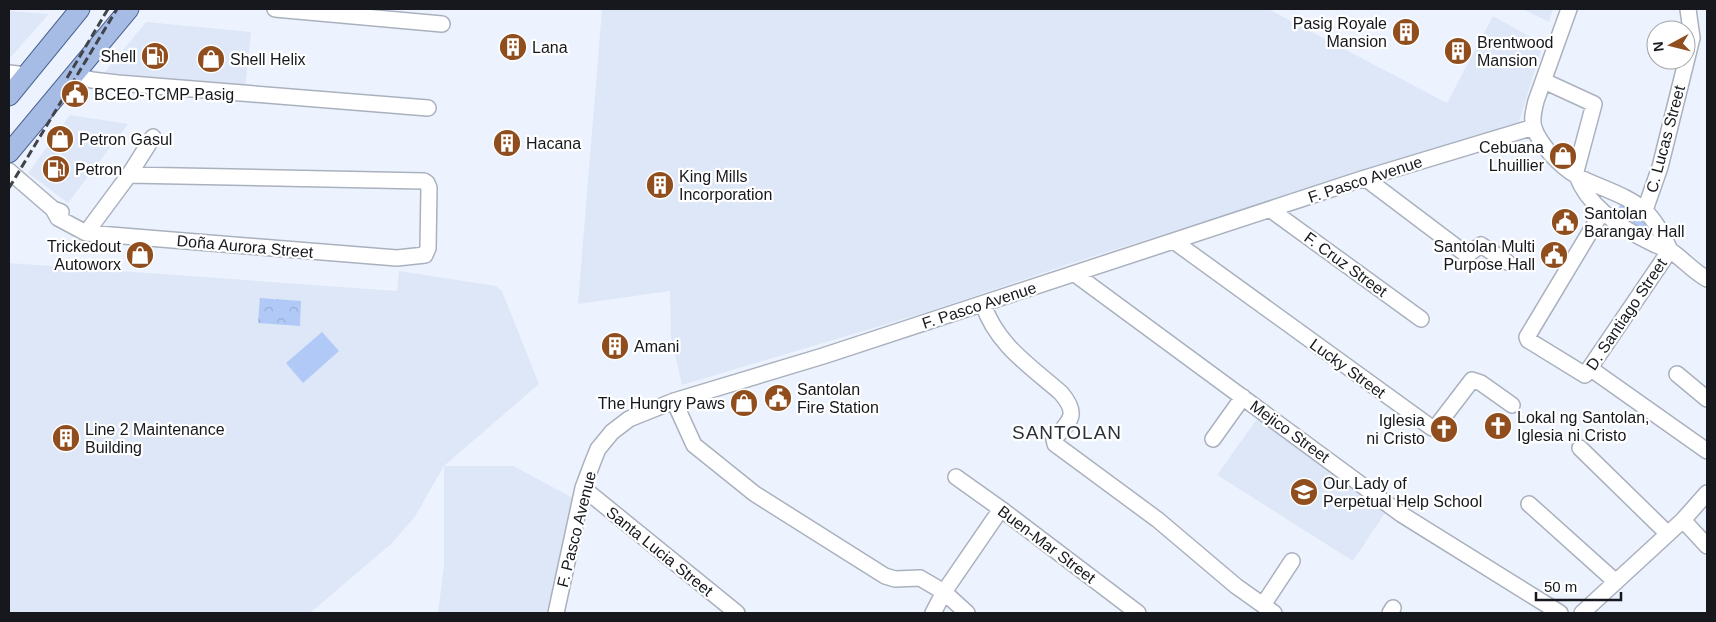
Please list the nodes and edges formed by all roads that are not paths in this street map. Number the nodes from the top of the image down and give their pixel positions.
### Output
1 (80, 9) edge
2 (129, 9) edge
3 (275, 9) edge
4 (1569, 9) edge
5 (1688, 9) edge
6 (442, 24) dead end
7 (17, 74) edge
8 (75, 75) junction
9 (1544, 81) junction
10 (9, 96) edge
11 (428, 108) dead end
12 (1534, 127) junction
13 (153, 136) dead end
14 (9, 151) edge
15 (9, 171) edge
16 (129, 175) junction
17 (1365, 178) junction
18 (1581, 181) junction
19 (1272, 210) junction
20 (1645, 210) junction
21 (1602, 212) junction
22 (86, 233) junction
23 (1175, 242) junction
24 (1670, 250) junction
25 (1507, 262) dead end
26 (1075, 274) junction
27 (1707, 279) edge
28 (983, 304) junction
29 (1421, 319) dead end
30 (1592, 369) junction
31 (1677, 374) dead end
32 (1243, 397) junction
33 (1707, 399) edge
34 (674, 401) junction
35 (1512, 405) dead end
36 (1213, 439) dead end
37 (1580, 448) dead end
38 (1707, 450) edge
39 (956, 477) dead end
40 (583, 488) junction
41 (1707, 493) edge
42 (1529, 504) dead end
43 (1001, 508) junction
44 (1683, 520) junction
45 (1668, 534) junction
46 (1707, 546) edge
47 (1292, 561) dead end
48 (1616, 582) junction
49 (944, 592) junction
50 (1268, 609) edge
51 (556, 613) edge
52 (737, 613) edge
53 (933, 613) edge
54 (967, 613) edge
55 (1138, 613) edge
56 (1560, 613) edge
57 (1582, 613) edge

1 - 7 main road
2 - 8 main road
3 - 6 street
4 - 9 street
5 - 20 street, C. Lucas Street
7 - 10 main road
8 - 11 street
8 - 14 main road
9 - 12 street
9 - 18 street
12 - 17 street, F. Pasco Avenue
12 - 18 street
13 - 16 street
15 - 22 street, Doña Aurora Street
16 - 22 street
16 - 22 street, Doña Aurora Street
17 - 19 street, F. Pasco Avenue
17 - 25 street
18 - 20 street
18 - 21 street
19 - 23 street, F. Pasco Avenue
19 - 29 street, F. Cruz Street
20 - 24 street
21 - 24 street
21 - 30 street, D. Santiago Street
23 - 26 street, F. Pasco Avenue
23 - 35 street, Lucky Street
24 - 27 street
24 - 30 street, D. Santiago Street
26 - 28 street, F. Pasco Avenue
26 - 32 street, Mejico Street
28 - 34 street, F. Pasco Avenue
28 - 50 street
30 - 38 street
31 - 33 street
32 - 36 street
32 - 56 street, Mejico Street
34 - 40 street, F. Pasco Avenue
34 - 49 street
37 - 45 street
39 - 43 street, Buen-Mar Street
40 - 51 street, F. Pasco Avenue
40 - 52 street, Santa Lucia Street
41 - 44 street
42 - 48 street
43 - 49 street
43 - 55 street, Buen-Mar Street
44 - 45 street
44 - 46 street
45 - 48 street
47 - 50 street
48 - 57 street
49 - 53 street
49 - 54 street

